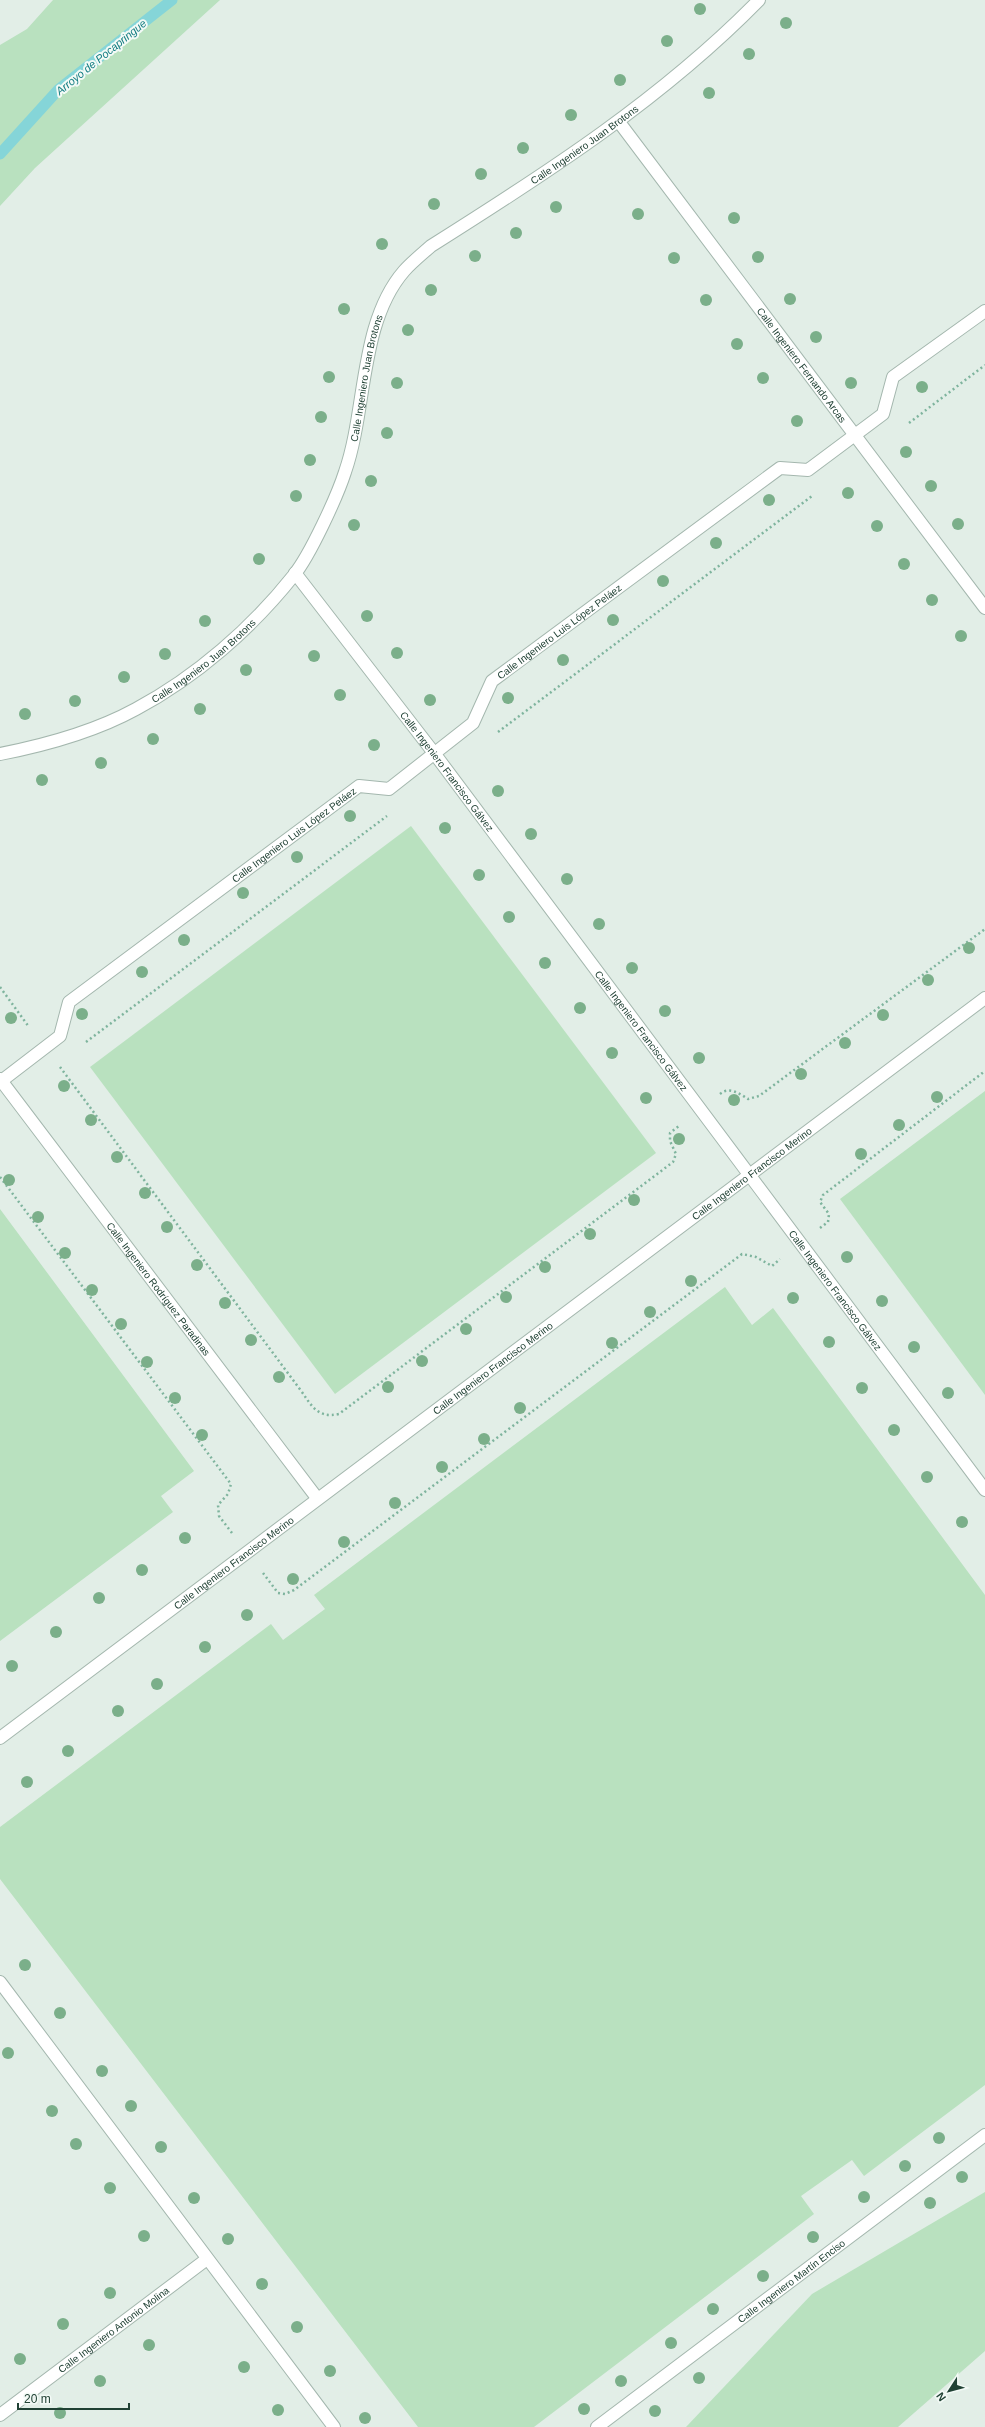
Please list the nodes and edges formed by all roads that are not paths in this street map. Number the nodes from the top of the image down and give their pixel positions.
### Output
1 (759, 0) edge
2 (619, 122) junction
3 (985, 311) edge
4 (855, 434) junction
5 (295, 573) junction
6 (985, 608) edge
7 (434, 753) junction
8 (0, 754) edge
9 (985, 998) edge
10 (0, 1081) edge
11 (748, 1175) junction
12 (985, 1490) edge
13 (317, 1498) junction
14 (0, 1738) edge
15 (0, 1982) edge
16 (985, 2135) edge
17 (207, 2259) junction
18 (0, 2415) edge
19 (334, 2427) edge
20 (597, 2427) edge

1 - 2 street, Calle Ingeniero Juan Brotons
2 - 4 street, Calle Ingeniero Fernando Arcas
2 - 5 street, Calle Ingeniero Juan Brotons
3 - 4 street, Calle Ingeniero Luis López Peláez
4 - 6 street, Calle Ingeniero Fernando Arcas
4 - 7 street, Calle Ingeniero Luis López Peláez
5 - 7 street, Calle Ingeniero Francisco Gálvez
5 - 8 street, Calle Ingeniero Juan Brotons
7 - 10 street, Calle Ingeniero Luis López Peláez
7 - 11 street, Calle Ingeniero Francisco Gálvez
9 - 11 street, Calle Ingeniero Francisco Merino
10 - 13 street, Calle Ingeniero Rodríguez Paradinas
11 - 12 street, Calle Ingeniero Francisco Gálvez
11 - 13 street, Calle Ingeniero Francisco Merino
13 - 14 street, Calle Ingeniero Francisco Merino
15 - 17 street
16 - 20 street, Calle Ingeniero Martín Enciso
17 - 18 street, Calle Ingeniero Antonio Molina
17 - 19 street

